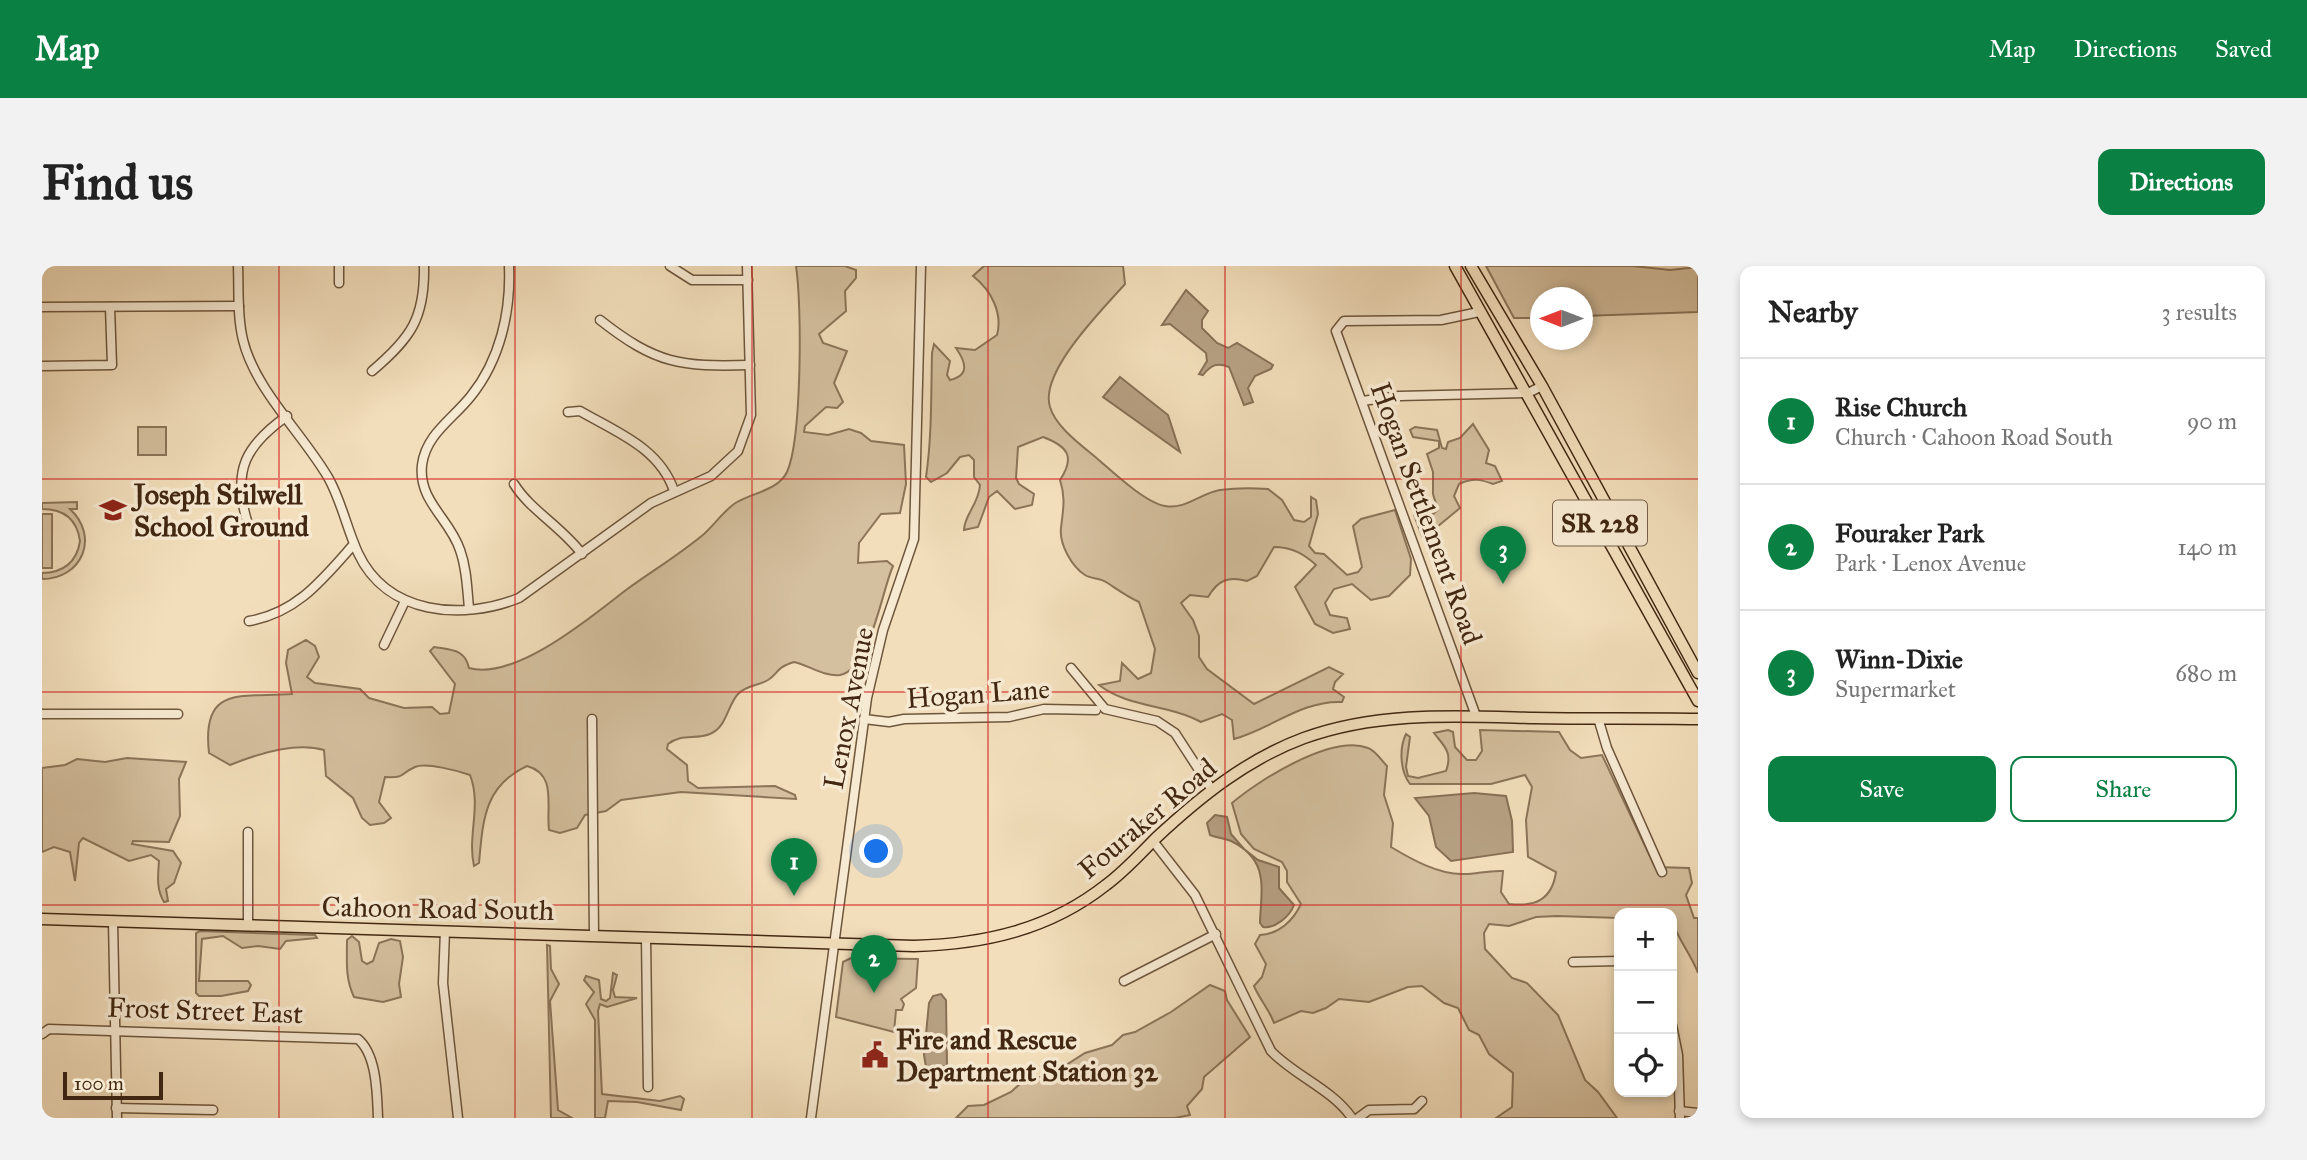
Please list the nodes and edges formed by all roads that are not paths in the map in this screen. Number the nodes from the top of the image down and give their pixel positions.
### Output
1 (238, 266) edge
2 (339, 266) edge
3 (424, 266) edge
4 (509, 266) edge
5 (670, 266) edge
6 (747, 266) edge
7 (921, 266) edge
8 (1455, 266) edge
9 (1471, 266) edge
10 (748, 280) junction
11 (339, 283) dead end
12 (239, 306) junction
13 (42, 307) edge
14 (110, 307) junction
15 (1479, 312) junction
16 (600, 320) dead end
17 (750, 365) junction
18 (42, 366) edge
19 (372, 370) dead end
20 (1542, 386) junction
21 (1528, 393) junction
22 (1362, 401) junction
23 (568, 412) dead end
24 (287, 416) junction
25 (514, 484) dead end
26 (674, 491) junction
27 (247, 521) dead end
28 (355, 544) junction
29 (582, 554) junction
30 (405, 601) junction
31 (469, 608) junction
32 (249, 621) dead end
33 (384, 645) dead end
34 (1071, 668) dead end
35 (1698, 673) edge
36 (1698, 701) edge
37 (1096, 710) dead end
38 (42, 714) edge
39 (178, 714) dead end
40 (1476, 716) junction
41 (1598, 718) junction
42 (592, 719) dead end
43 (864, 719) junction
44 (1698, 719) edge
45 (1212, 790) junction
46 (248, 832) dead end
47 (1153, 841) junction
48 (1662, 872) dead end
49 (42, 919) edge
50 (113, 921) junction
51 (248, 926) junction
52 (445, 931) junction
53 (1216, 933) junction
54 (594, 936) junction
55 (646, 937) junction
56 (834, 943) junction
57 (1614, 961) edge
58 (1573, 962) dead end
59 (1124, 981) dead end
60 (114, 1030) junction
61 (42, 1034) edge
62 (1677, 1085) edge
63 (648, 1087) dead end
64 (1422, 1101) dead end
65 (117, 1108) junction
66 (214, 1110) dead end
67 (1698, 1113) edge
68 (1679, 1115) edge
69 (117, 1118) edge
70 (378, 1118) edge
71 (457, 1118) edge
72 (811, 1118) edge
73 (1352, 1118) edge
74 (1358, 1118) edge

1 - 12 street
2 - 11 street
3 - 19 street
4 - 31 street
5 - 10 street
6 - 10 street
7 - 43 street, Lenox Avenue
8 - 15 main road, SR 228
9 - 20 main road, SR 228
10 - 17 street
12 - 14 street
12 - 24 street
13 - 14 street
14 - 18 street
15 - 21 main road, SR 228
15 - 22 street, Hogan Settlement Road
16 - 17 street
17 - 26 street
20 - 21 street
20 - 35 main road, SR 228
21 - 22 street
21 - 36 main road, SR 228
22 - 40 street, Hogan Settlement Road
23 - 26 street
24 - 27 street
24 - 28 street
25 - 29 street
26 - 29 street
28 - 30 street
28 - 32 street
29 - 31 street
30 - 31 street
30 - 33 street
34 - 45 street
37 - 43 street, Hogan Lane
38 - 39 street
40 - 41 main road, Fouraker Road
40 - 45 main road, Fouraker Road
41 - 44 main road, Fouraker Road
41 - 48 street
42 - 54 street
43 - 56 street, Lenox Avenue
45 - 47 main road, Fouraker Road
46 - 51 street
47 - 53 street
47 - 56 main road, Fouraker Road
49 - 50 main road, Cahoon Road South
50 - 51 main road, Cahoon Road South
50 - 60 street
51 - 52 main road, Cahoon Road South
52 - 54 main road, Cahoon Road South
52 - 71 street
53 - 59 street
53 - 73 street
54 - 55 main road, Cahoon Road South
55 - 56 main road, Cahoon Road South
55 - 63 street
56 - 72 street, Lenox Avenue
57 - 58 street
60 - 61 street, Frost Street East
60 - 65 street
60 - 70 street, Frost Street East
62 - 68 street
64 - 74 street
65 - 66 street
65 - 69 street
67 - 68 street

